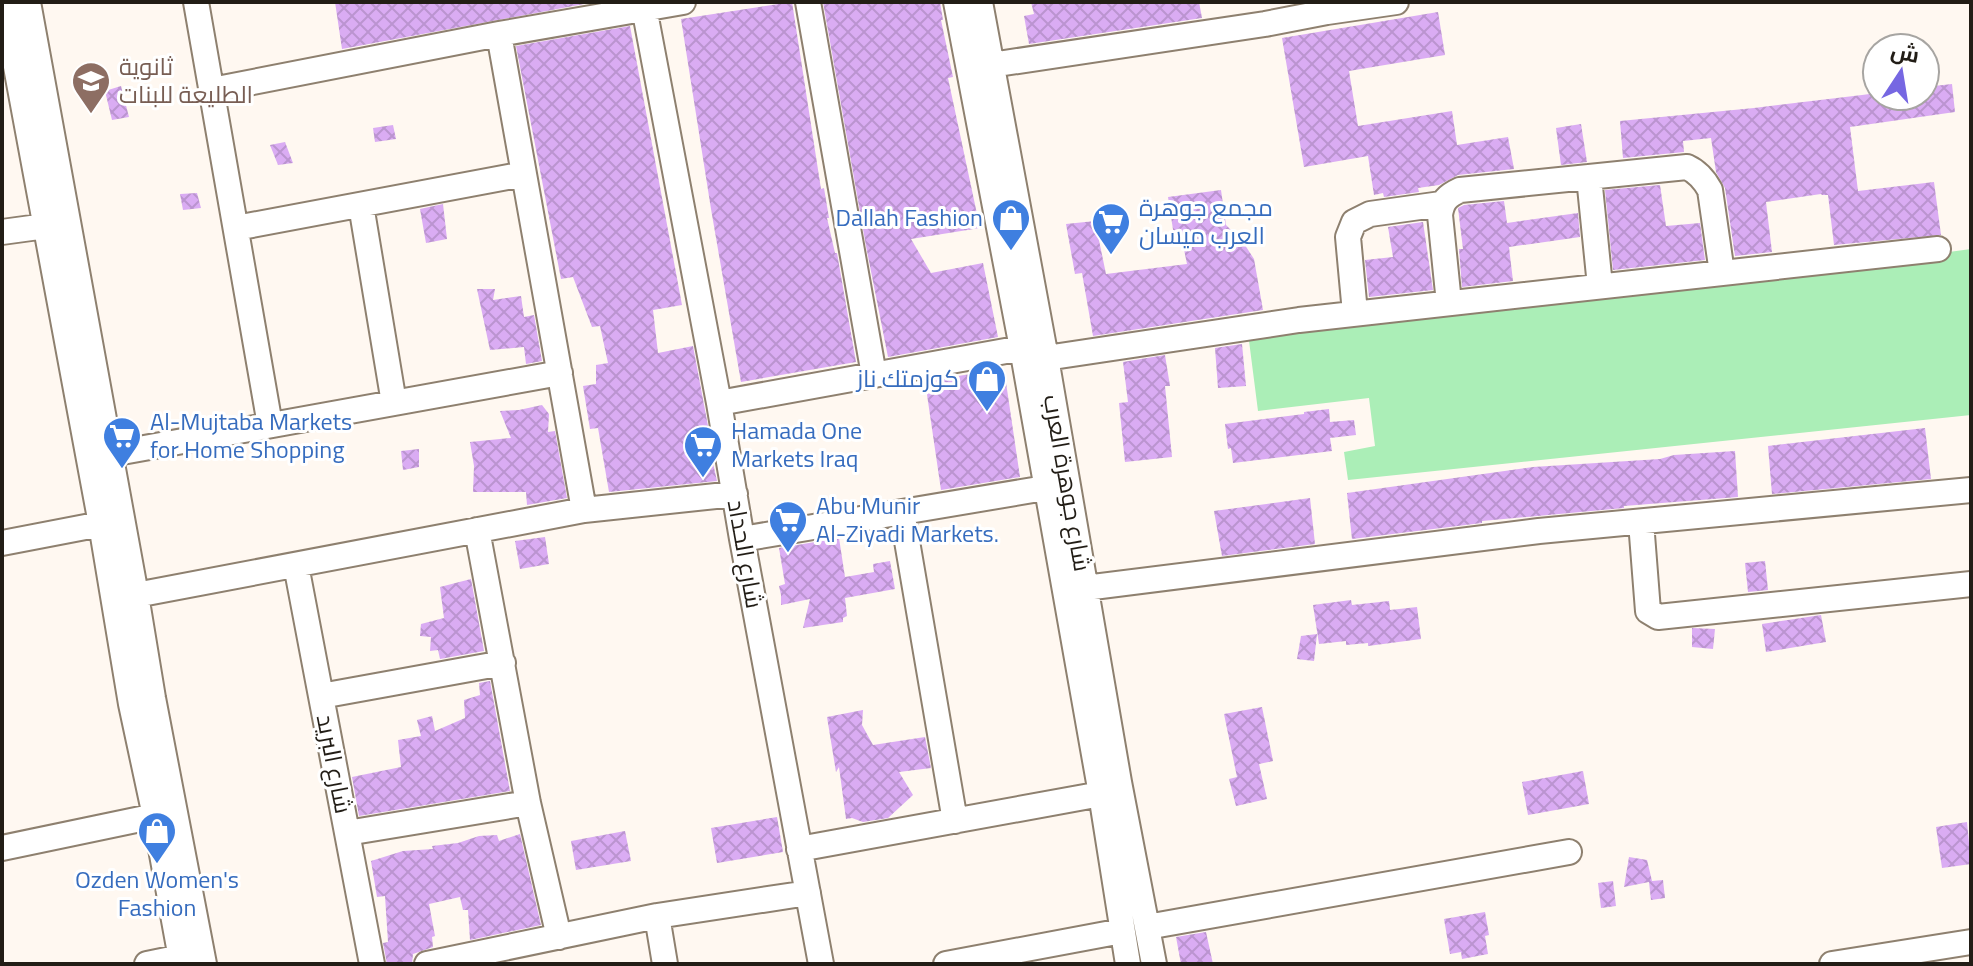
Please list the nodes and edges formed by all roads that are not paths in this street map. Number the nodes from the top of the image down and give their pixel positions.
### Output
1 (4, 2) edge
2 (28, 2) edge
3 (196, 2) edge
4 (683, 2) edge
5 (808, 2) edge
6 (956, 2) edge
7 (980, 2) edge
8 (1396, 2) edge
9 (643, 5) edge
10 (499, 34) junction
11 (991, 65) junction
12 (212, 90) junction
13 (524, 174) junction
14 (1589, 177) junction
15 (1441, 204) junction
16 (361, 205) junction
17 (46, 226) junction
18 (236, 228) junction
19 (2, 232) edge
20 (1938, 249) dead end
21 (1722, 273) junction
22 (1600, 286) junction
23 (1449, 303) junction
24 (1355, 313) junction
25 (1022, 348) junction
26 (1046, 358) junction
27 (560, 373) junction
28 (874, 375) junction
29 (394, 403) junction
30 (719, 403) junction
31 (270, 425) junction
32 (111, 454) junction
33 (1045, 488) junction
34 (1971, 490) edge
35 (735, 494) junction
36 (584, 510) junction
37 (902, 512) junction
38 (1641, 522) junction
39 (101, 524) junction
40 (477, 530) junction
41 (742, 539) junction
42 (2, 543) edge
43 (296, 565) junction
44 (1971, 584) edge
45 (1085, 588) junction
46 (136, 595) junction
47 (503, 663) junction
48 (321, 696) junction
49 (142, 701) junction
50 (153, 754) junction
51 (1101, 794) junction
52 (528, 803) junction
53 (155, 816) junction
54 (955, 821) junction
55 (347, 833) junction
56 (2, 848) edge
57 (799, 849) junction
58 (1569, 852) dead end
59 (808, 893) junction
60 (657, 916) junction
61 (1147, 927) junction
62 (1122, 931) junction
63 (559, 937) junction
64 (1971, 942) edge
65 (984, 961) edge
66 (189, 962) edge
67 (147, 964) edge
68 (372, 964) edge
69 (427, 964) edge
70 (665, 964) edge
71 (821, 964) edge
72 (946, 964) edge
73 (1128, 964) edge
74 (1154, 964) edge
75 (1832, 964) edge

1 - 17 street
2 - 32 street
3 - 12 street
4 - 9 street
5 - 28 street
6 - 25 street, شارع جوهرة العرب
7 - 11 street, شارع جوهرة العرب
8 - 11 street
9 - 10 street
9 - 30 street, شارع الحداد
10 - 12 street
10 - 13 street
11 - 26 street, شارع جوهرة العرب
12 - 18 street
13 - 16 street
13 - 27 street
14 - 15 street
14 - 21 street
14 - 22 street
15 - 23 street
15 - 24 street
16 - 18 street
16 - 29 street
17 - 19 street
17 - 39 street
18 - 31 street
20 - 21 street
21 - 22 street
22 - 23 street
23 - 24 street
24 - 26 street
25 - 28 street
25 - 33 street, شارع جوهرة العرب
26 - 45 street, شارع جوهرة العرب
27 - 29 street
27 - 36 street
28 - 30 street
29 - 31 street
30 - 35 street, شارع الحداد
31 - 32 street
32 - 46 street
33 - 37 street
33 - 51 street, شارع جوهرة العرب
34 - 38 street
35 - 36 street
35 - 41 street, شارع الحداد
36 - 40 street
37 - 41 street
37 - 54 street
38 - 44 street
38 - 45 street
39 - 42 street
39 - 49 street
40 - 43 street
40 - 47 street
41 - 57 street, شارع الحداد
43 - 46 street
43 - 48 street, شارع البريد
45 - 61 street, شارع جوهرة العرب
46 - 49 street
47 - 48 street
47 - 52 street
48 - 55 street, شارع البريد
49 - 50 street
50 - 53 street
50 - 66 street
51 - 54 street
51 - 62 street, شارع جوهرة العرب
52 - 55 street
52 - 63 street
53 - 56 street
53 - 66 street
54 - 57 street
55 - 68 street, شارع البريد
57 - 59 street, شارع الحداد
58 - 61 street
59 - 60 street
59 - 71 street, شارع الحداد
60 - 63 street
60 - 70 street
61 - 74 street, شارع جوهرة العرب
62 - 65 street
62 - 73 street, شارع جوهرة العرب
63 - 69 street
64 - 75 street
65 - 72 street
66 - 67 street

